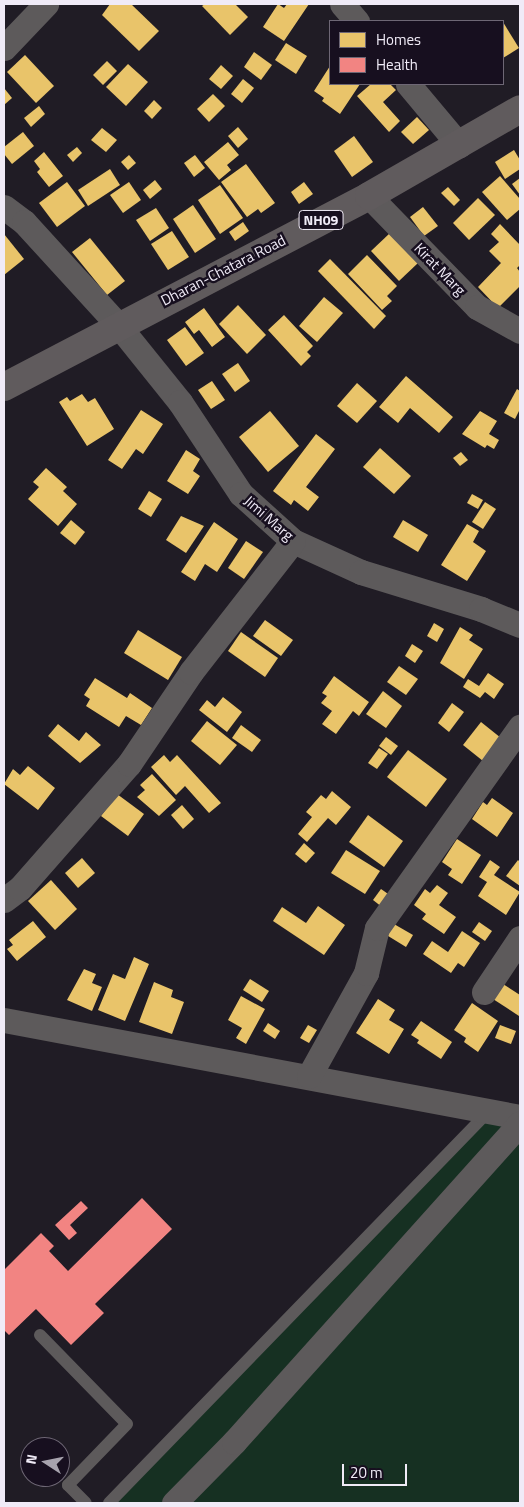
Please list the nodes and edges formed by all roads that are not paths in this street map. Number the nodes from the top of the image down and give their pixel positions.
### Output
1 (46, 4) edge
2 (342, 4) edge
3 (356, 20) edge
4 (4, 48) edge
5 (409, 85) edge
6 (520, 109) edge
7 (459, 145) junction
8 (369, 196) junction
9 (4, 207) edge
10 (118, 325) junction
11 (520, 331) edge
12 (4, 387) edge
13 (293, 541) junction
14 (520, 625) edge
15 (520, 726) edge
16 (4, 900) edge
17 (520, 938) edge
18 (484, 992) dead end
19 (4, 1020) edge
20 (308, 1076) junction
21 (488, 1112) junction
22 (520, 1117) edge
23 (520, 1123) edge
24 (40, 1335) dead end
25 (86, 1503) edge
26 (110, 1503) edge
27 (174, 1503) edge

1 - 4 street
2 - 3 street
5 - 7 street
6 - 7 main road, Dharan-Chatara Road / NH09
7 - 8 main road, Dharan-Chatara Road / NH09
8 - 10 main road, Dharan-Chatara Road / NH09
8 - 11 street, Kirat Marg
9 - 10 street, Jimi Marg
10 - 12 main road, Dharan-Chatara Road / NH09
10 - 13 street, Jimi Marg
13 - 14 street, Jimi Marg
13 - 16 street
15 - 20 street
17 - 18 street
19 - 20 street
20 - 21 street
21 - 22 street
21 - 26 lane
23 - 27 street
24 - 25 lane

